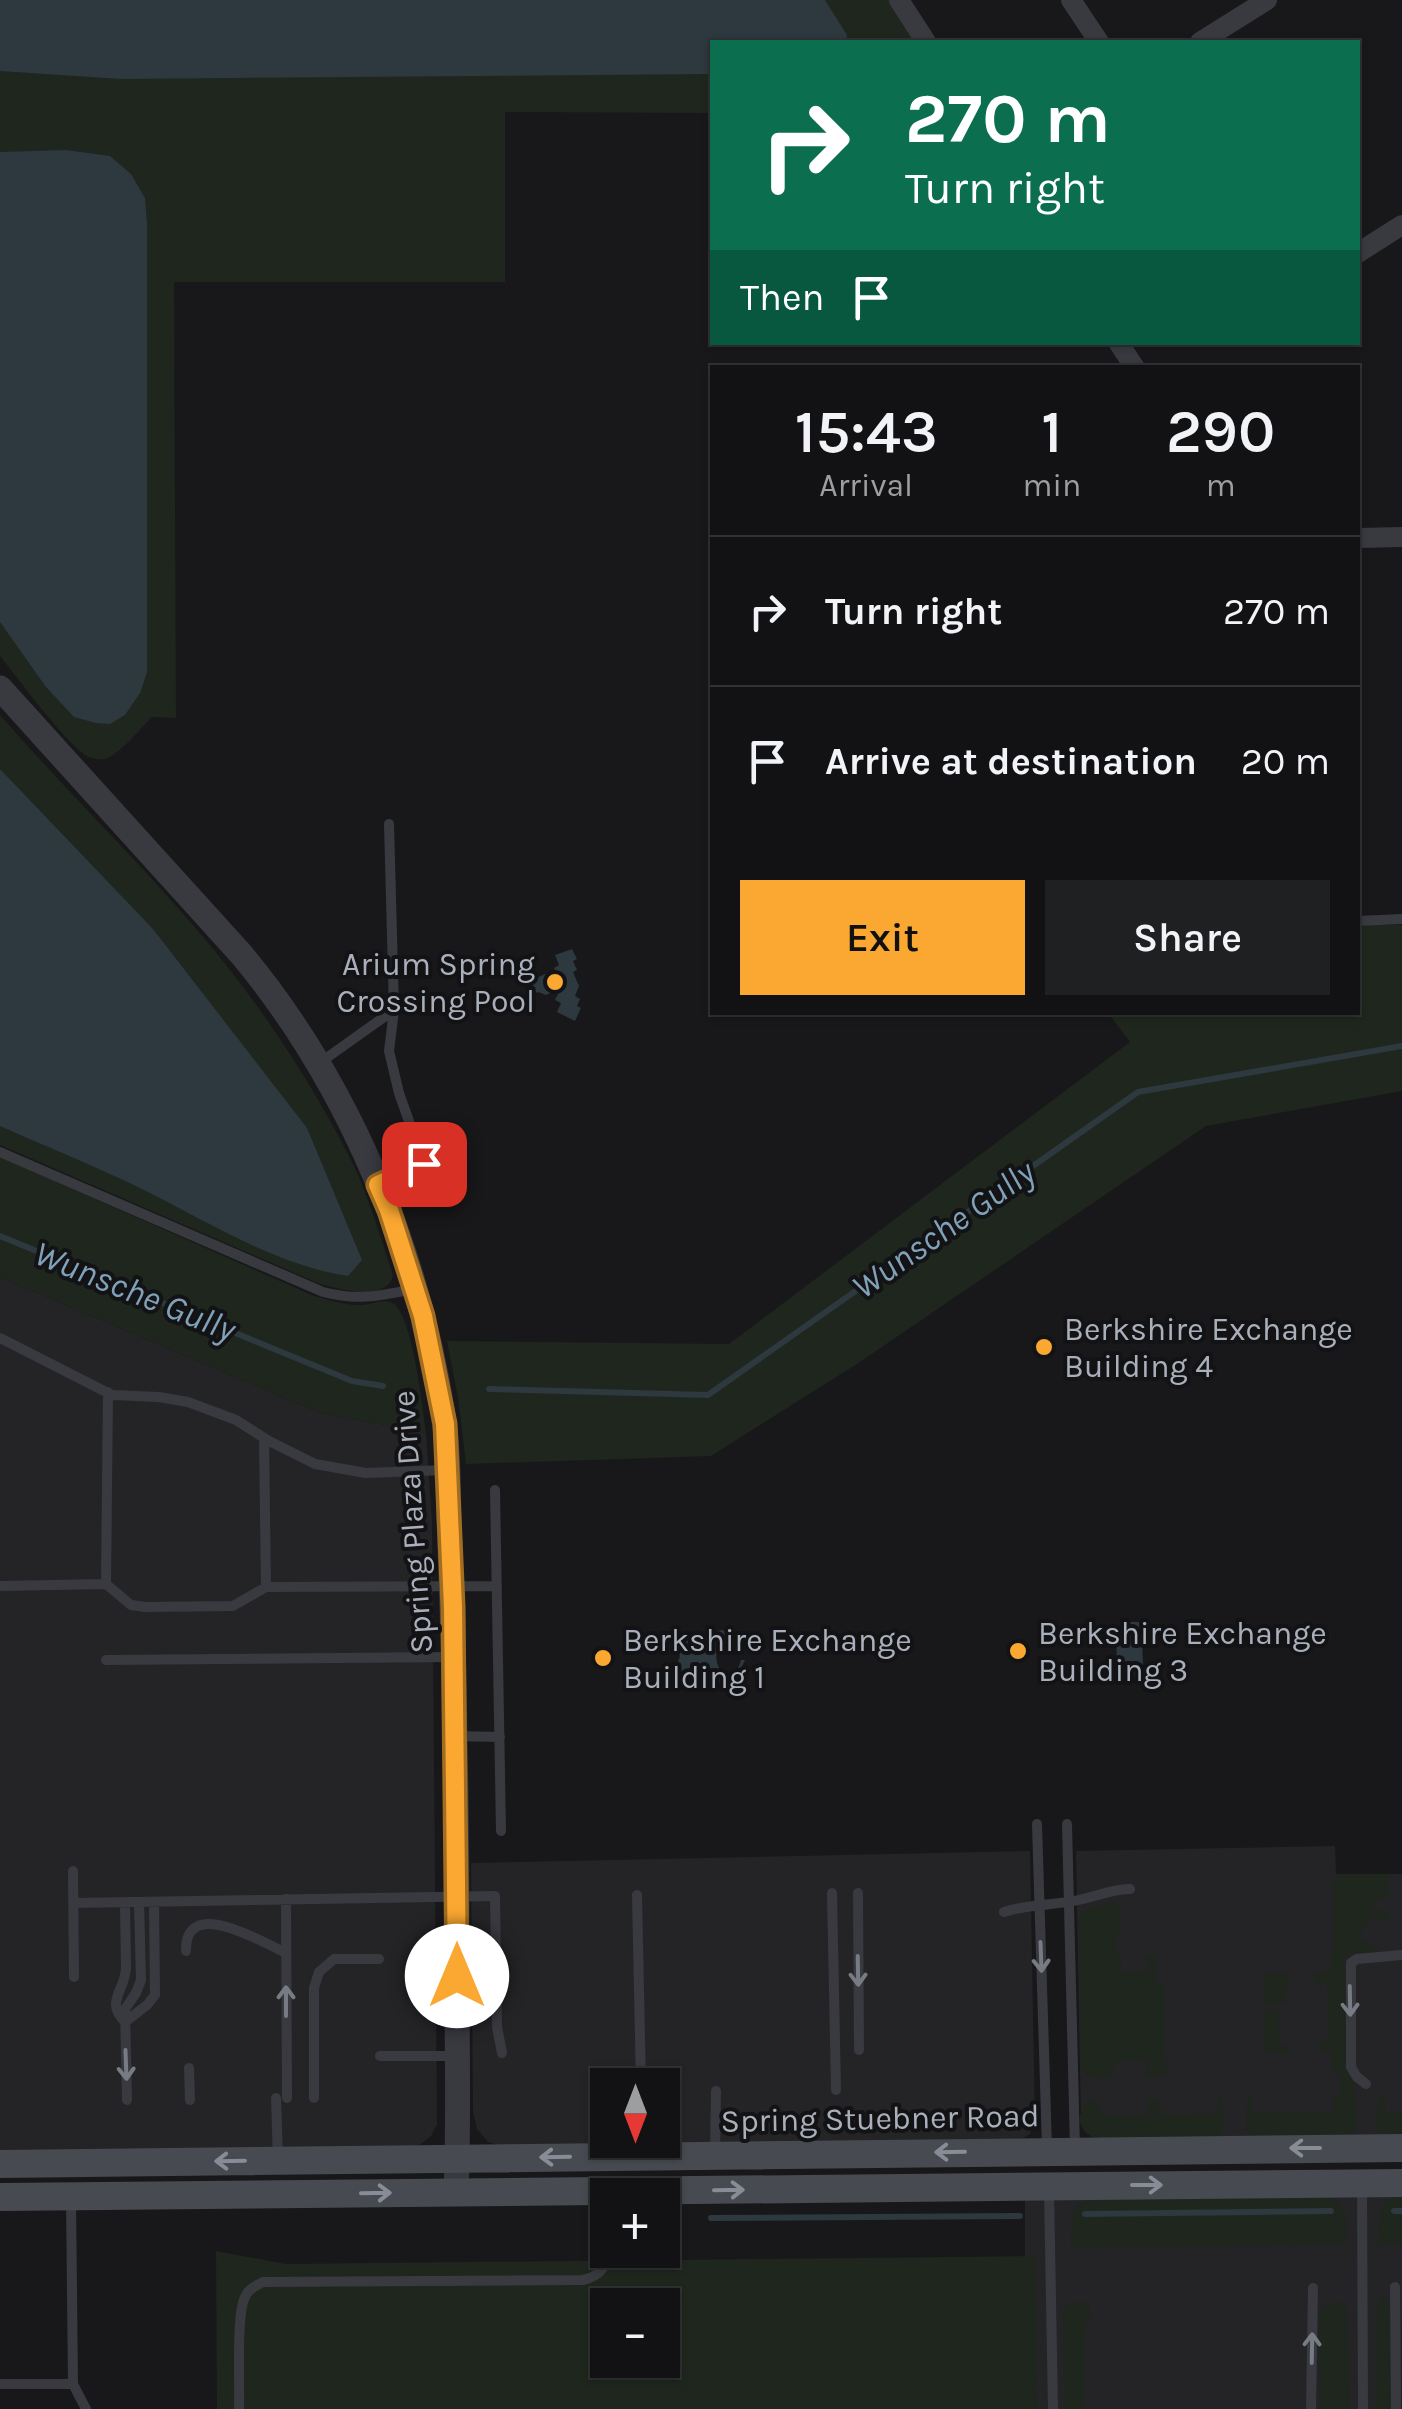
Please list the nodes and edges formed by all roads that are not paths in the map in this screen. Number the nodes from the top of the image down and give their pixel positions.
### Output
1 (899, 0) edge
2 (1072, 0) edge
3 (1267, 0) edge
4 (925, 40) edge
5 (1098, 40) edge
6 (1203, 40) edge
7 (1402, 225) edge
8 (1360, 252) edge
9 (1402, 537) edge
10 (1360, 538) edge
11 (0, 688) edge
12 (390, 824) dead end
13 (1402, 919) edge
14 (1360, 921) edge
15 (394, 1010) junction
16 (318, 1064) junction
17 (0, 1152) edge
18 (378, 1185) junction
19 (414, 1288) junction
20 (0, 1338) edge
21 (108, 1392) junction
22 (264, 1438) junction
23 (447, 1470) junction
24 (496, 1490) dead end
25 (106, 1584) junction
26 (0, 1586) edge
27 (452, 1586) junction
28 (497, 1586) junction
29 (266, 1587) junction
30 (454, 1657) junction
31 (106, 1660) dead end
32 (455, 1736) junction
33 (500, 1737) junction
34 (1037, 1824) dead end
35 (1068, 1824) dead end
36 (501, 1831) dead end
37 (73, 1871) dead end
38 (1130, 1889) dead end
39 (832, 1893) dead end
40 (858, 1893) dead end
41 (637, 1895) dead end
42 (457, 1896) junction
43 (286, 1899) junction
44 (1070, 1901) junction
45 (125, 1902) junction
46 (140, 1902) junction
47 (154, 1902) junction
48 (74, 1903) junction
49 (1040, 1904) junction
50 (1004, 1912) dead end
51 (186, 1951) dead end
52 (286, 1953) junction
53 (1400, 1955) edge
54 (379, 1958) dead end
55 (74, 1977) dead end
56 (125, 2022) junction
57 (859, 2050) dead end
58 (502, 2054) dead end
59 (380, 2056) dead end
60 (457, 2056) junction
61 (189, 2068) dead end
62 (641, 2068) edge
63 (1366, 2084) dead end
64 (836, 2090) dead end
65 (716, 2091) dead end
66 (314, 2098) dead end
67 (128, 2100) dead end
68 (190, 2100) dead end
69 (1402, 2148) edge
70 (1061, 2151) junction
71 (715, 2155) junction
72 (458, 2158) junction
73 (278, 2160) junction
74 (76, 2163) junction
75 (0, 2164) edge
76 (1402, 2183) edge
77 (1362, 2184) junction
78 (1049, 2186) junction
79 (456, 2192) junction
80 (680, 2192) edge
81 (590, 2193) edge
82 (70, 2196) junction
83 (0, 2197) edge
84 (603, 2268) edge
85 (1395, 2286) dead end
86 (1313, 2288) dead end
87 (0, 2384) edge
88 (74, 2384) junction
89 (86, 2409) edge
90 (239, 2409) edge
91 (1053, 2409) edge
92 (1311, 2409) edge
93 (1362, 2409) edge
94 (1396, 2409) edge

1 - 4 street
2 - 5 street
3 - 6 street
7 - 8 street
9 - 10 street
11 - 16 street, Spring Plaza Drive
12 - 15 lane
13 - 14 lane
15 - 16 lane
15 - 18 lane
16 - 18 street, Spring Plaza Drive
17 - 19 lane
18 - 19 street, Spring Plaza Drive
19 - 23 street, Spring Plaza Drive
20 - 21 lane
21 - 22 lane
21 - 25 lane
22 - 23 lane
22 - 29 lane
23 - 27 street, Spring Plaza Drive
24 - 28 lane
25 - 26 lane
25 - 29 lane
27 - 28 lane
27 - 29 lane
27 - 30 street, Spring Plaza Drive
28 - 33 lane
30 - 31 lane
30 - 32 street, Spring Plaza Drive
32 - 33 lane
32 - 42 street, Spring Plaza Drive
33 - 36 lane
34 - 49 lane
35 - 44 lane
37 - 48 lane
38 - 44 lane
39 - 64 lane
40 -> 57 lane
41 - 62 lane
42 - 43 lane
42 - 58 lane
42 - 60 street, Spring Plaza Drive
43 - 47 lane
43 - 52 lane
44 - 49 lane
44 - 70 lane
45 - 46 lane
45 - 48 lane
45 - 56 lane
46 - 47 lane
46 - 56 lane
47 - 56 lane
48 - 55 lane
49 - 50 lane
49 -> 70 lane
51 - 52 lane
73 -> 52 lane
53 -> 63 lane
54 - 66 lane
56 -> 67 lane
59 - 60 lane
60 - 72 street, Spring Plaza Drive
61 - 68 lane
65 - 71 lane
69 -> 70 main road, Spring Stuebner Road
70 -> 71 main road, Spring Stuebner Road
70 - 78 main road
71 -> 72 main road, Spring Stuebner Road
72 - 73 main road, Spring Stuebner Road
72 - 79 street, Spring Plaza Drive
73 -> 74 main road, Spring Stuebner Road
74 - 75 main road, Spring Stuebner Road
74 - 82 main road
76 - 77 main road
78 -> 77 main road
77 - 93 lane
80 -> 78 main road
78 - 91 lane
79 - 81 main road
82 -> 79 main road
82 - 83 main road
82 - 88 lane
84 - 90 lane
85 - 94 lane
92 -> 86 lane
87 - 88 lane
88 - 89 lane

